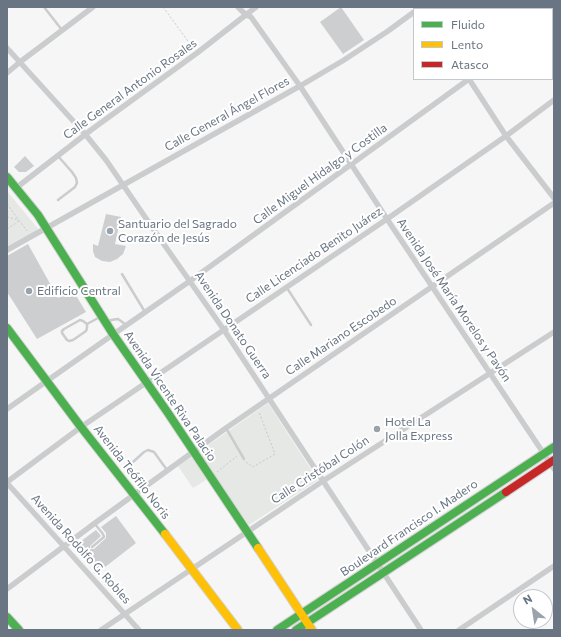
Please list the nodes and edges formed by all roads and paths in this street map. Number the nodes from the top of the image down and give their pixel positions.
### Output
1 (44, 7) edge
2 (93, 7) edge
3 (163, 7) edge
4 (238, 7) edge
5 (256, 7) edge
6 (413, 13) edge
7 (246, 15) junction
8 (62, 30) junction
9 (7, 48) edge
10 (197, 53) junction
11 (20, 62) junction
12 (7, 74) edge
13 (468, 80) edge
14 (470, 80) edge
15 (300, 86) junction
16 (554, 100) edge
17 (85, 134) junction
18 (506, 136) junction
19 (58, 155) junction
20 (352, 165) junction
21 (7, 176) edge
22 (123, 185) junction
23 (16, 188) junction
24 (554, 198) edge
25 (58, 200) dead end
26 (554, 203) edge
27 (7, 204) edge
28 (7, 217) edge
29 (387, 219) junction
30 (19, 220) junction
31 (47, 228) junction
32 (7, 229) edge
33 (31, 237) junction
34 (7, 250) edge
35 (122, 274) dead end
36 (190, 281) junction
37 (432, 286) junction
38 (287, 287) junction
39 (145, 312) junction
40 (104, 319) junction
41 (87, 324) junction
42 (126, 325) junction
43 (312, 325) dead end
44 (7, 328) edge
45 (224, 330) junction
46 (554, 332) edge
47 (114, 334) junction
48 (490, 374) junction
49 (47, 381) junction
50 (146, 382) junction
51 (269, 398) junction
52 (257, 406) junction
53 (7, 410) edge
54 (81, 427) junction
55 (226, 428) junction
56 (554, 447) edge
57 (197, 449) junction
58 (543, 454) junction
59 (237, 456) dead end
60 (243, 459) joint
61 (133, 462) dead end
62 (553, 464) edge
63 (212, 466) dead end
64 (167, 471) junction
65 (217, 472) dead end
66 (323, 481) junction
67 (7, 482) edge
68 (134, 494) junction
69 (95, 523) junction
70 (247, 532) junction
71 (64, 547) junction
72 (92, 547) dead end
73 (377, 564) junction
74 (554, 566) edge
75 (192, 569) junction
76 (383, 573) junction
77 (7, 589) edge
78 (125, 614) junction
79 (302, 614) junction
80 (7, 617) edge
81 (307, 623) junction
82 (19, 630) edge
83 (101, 630) edge
84 (139, 630) edge
85 (238, 630) edge
86 (277, 630) edge
87 (296, 630) edge
88 (312, 630) edge
89 (421, 630) edge
90 (459, 630) edge

1 - 8 lane
2 - 8 street
3 - 10 path
4 - 7 street, Avenida José María Morelos y Pavón
5 - 7 street, Calle General Antonio Rosales
6 - 15 street, Calle General Ángel Flores
7 - 10 street, Calle General Antonio Rosales
7 - 15 street, Avenida José María Morelos y Pavón
8 - 11 street
9 - 11 street, Avenida Donato Guerra
10 - 17 street, Calle General Antonio Rosales
11 - 12 street
11 - 17 street, Avenida Donato Guerra
13 - 20 street, Calle Miguel Hidalgo y Costilla
14 - 18 street
15 - 20 street, Avenida José María Morelos y Pavón
15 - 22 street, Calle General Ángel Flores
16 - 18 street, Calle Licenciado Benito Juárez
17 - 19 street, Calle General Antonio Rosales
17 - 22 street, Avenida Donato Guerra
18 - 24 street
18 - 29 street, Calle Licenciado Benito Juárez
19 - 23 street, Calle General Antonio Rosales
19 - 25 lane
20 - 29 street, Avenida José María Morelos y Pavón
20 - 36 street, Calle Miguel Hidalgo y Costilla
21 - 23 main road, Avenida Vicente Riva Palacio
22 - 31 street, Calle General Ángel Flores
22 - 36 street, Avenida Donato Guerra
23 - 31 main road, Avenida Vicente Riva Palacio
26 - 37 street, Calle Mariano Escobedo
27 - 30 path
28 - 30 path
29 - 37 street, Avenida José María Morelos y Pavón
29 - 38 street, Calle Licenciado Benito Juárez
30 - 32 path
30 - 33 path
31 - 33 street, Calle General Ángel Flores
31 - 40 main road, Avenida Vicente Riva Palacio
33 - 34 street, Calle General Ángel Flores
35 - 39 lane
36 - 39 street, Calle Miguel Hidalgo y Costilla
36 - 45 street, Avenida Donato Guerra
37 - 48 street, Avenida José María Morelos y Pavón
37 - 51 street, Calle Mariano Escobedo
38 - 43 lane
38 - 45 street, Calle Licenciado Benito Juárez
39 - 42 street, Calle Miguel Hidalgo y Costilla
40 - 41 lane
40 - 42 lane
40 - 47 main road, Avenida Vicente Riva Palacio
41 - 41 lane
42 - 47 street, Calle Miguel Hidalgo y Costilla
44 - 49 main road, Avenida Teófilo Noris
45 - 50 street, Calle Licenciado Benito Juárez
45 - 51 street, Avenida Donato Guerra
46 - 48 street, Calle Cristóbal Colón
47 - 49 street, Calle Miguel Hidalgo y Costilla
47 - 50 main road, Avenida Vicente Riva Palacio
48 - 58 street, Avenida José María Morelos y Pavón
48 - 66 street, Calle Cristóbal Colón
49 - 53 street, Calle Miguel Hidalgo y Costilla
49 - 54 main road, Avenida Teófilo Noris
50 - 54 street, Calle Licenciado Benito Juárez
50 - 57 main road, Avenida Vicente Riva Palacio
51 - 52 street, Calle Mariano Escobedo
51 - 66 street, Avenida Donato Guerra
52 - 55 street, Calle Mariano Escobedo
52 - 60 path
54 - 67 street, Calle Licenciado Benito Juárez
54 - 68 main road, Avenida Teófilo Noris
55 - 57 street, Calle Mariano Escobedo
55 - 60 lane
56 - 58 main road, Boulevard Francisco I. Madero
57 - 63 path
57 - 64 street, Calle Mariano Escobedo
57 - 70 main road, Avenida Vicente Riva Palacio
58 - 62 street, Avenida José María Morelos y Pavón
58 - 73 main road, Boulevard Francisco I. Madero
59 - 65 path
61 - 64 lane
62 - 76 main road, Boulevard Francisco I. Madero
64 - 68 street, Calle Mariano Escobedo
66 - 70 street, Calle Cristóbal Colón
66 - 73 street, Avenida Donato Guerra
67 - 71 street, Avenida Rodolfo G. Robles
68 - 69 street, Calle Mariano Escobedo
68 - 75 main road, Avenida Teófilo Noris
69 - 71 street, Calle Mariano Escobedo
69 - 72 lane
70 - 75 street, Calle Cristóbal Colón
70 - 79 main road, Avenida Vicente Riva Palacio
71 - 77 street, Calle Mariano Escobedo
71 - 78 street, Avenida Rodolfo G. Robles
73 - 76 street, Avenida Donato Guerra
73 - 79 main road, Boulevard Francisco I. Madero
74 - 90 street
75 - 78 street, Calle Cristóbal Colón
75 - 85 main road, Avenida Teófilo Noris
76 - 81 main road, Boulevard Francisco I. Madero
76 - 89 street, Avenida Donato Guerra
78 - 83 street, Calle Cristóbal Colón
78 - 84 street, Avenida Rodolfo G. Robles
79 - 81 main road, Avenida Vicente Riva Palacio
79 - 86 main road, Boulevard Francisco I. Madero
80 - 82 main road
81 - 87 main road, Boulevard Francisco I. Madero
81 - 88 main road, Avenida Vicente Riva Palacio

